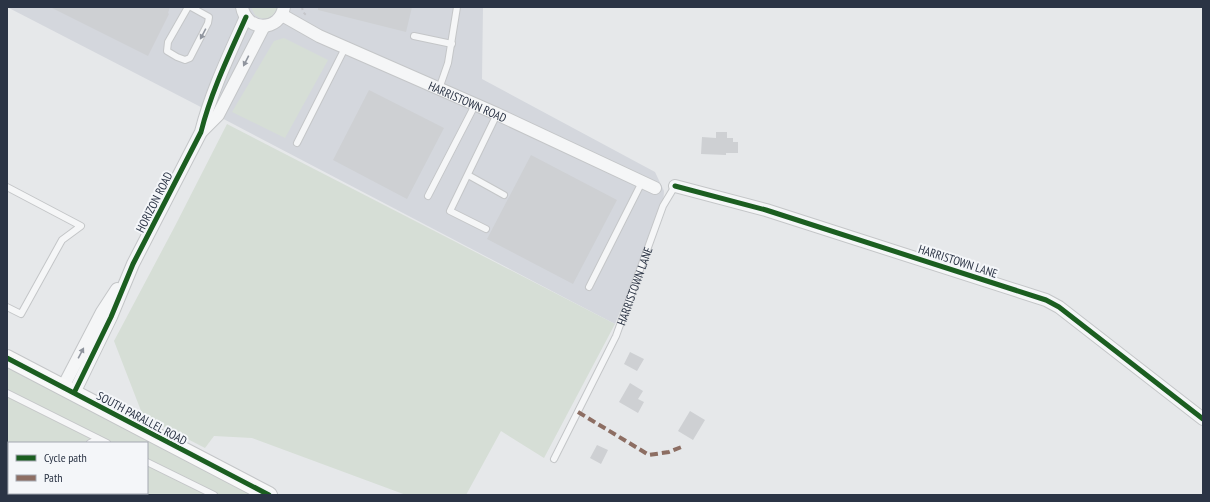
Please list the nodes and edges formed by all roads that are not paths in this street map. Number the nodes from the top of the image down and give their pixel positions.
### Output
1 (188, 7) edge
2 (191, 7) edge
3 (457, 7) edge
4 (283, 11) edge
5 (244, 12) edge
6 (264, 26) junction
7 (414, 36) dead end
8 (452, 44) junction
9 (345, 48) junction
10 (439, 89) junction
11 (475, 105) junction
12 (497, 114) junction
13 (201, 132) junction
14 (297, 144) dead end
15 (468, 175) junction
16 (642, 182) junction
17 (674, 186) joint
18 (7, 187) edge
19 (655, 188) dead end
20 (504, 195) dead end
21 (428, 196) dead end
22 (486, 229) dead end
23 (589, 287) dead end
24 (7, 307) edge
25 (7, 358) edge
26 (68, 390) junction
27 (7, 393) edge
28 (1203, 419) edge
29 (98, 439) junction
30 (92, 442) edge
31 (105, 442) edge
32 (554, 459) dead end
33 (148, 462) edge
34 (214, 495) edge
35 (268, 495) edge

2 -> 1 lane
3 - 8 lane
4 - 6 street, HARRISTOWN ROAD
4 - 9 street, HARRISTOWN ROAD
5 - 6 street
5 - 13 street, HORIZON ROAD
6 -> 13 street, HORIZON ROAD
7 - 8 lane
8 - 10 lane
9 - 10 street, HARRISTOWN ROAD
9 - 14 lane
10 - 11 street, HARRISTOWN ROAD
11 - 12 street, HARRISTOWN ROAD
11 - 21 lane
12 - 15 lane
12 - 16 street, HARRISTOWN ROAD
13 - 26 street, HORIZON ROAD
15 - 20 lane
15 - 22 lane
16 - 19 street, HARRISTOWN ROAD
16 - 23 lane
17 - 28 street, HARRISTOWN LANE
17 - 32 lane, HARRISTOWN LANE
18 - 24 lane
25 - 26 main road, SOUTH PARALLEL ROAD
26 - 35 main road, SOUTH PARALLEL ROAD
27 - 29 lane
29 - 30 lane
29 - 31 lane
33 - 34 lane

